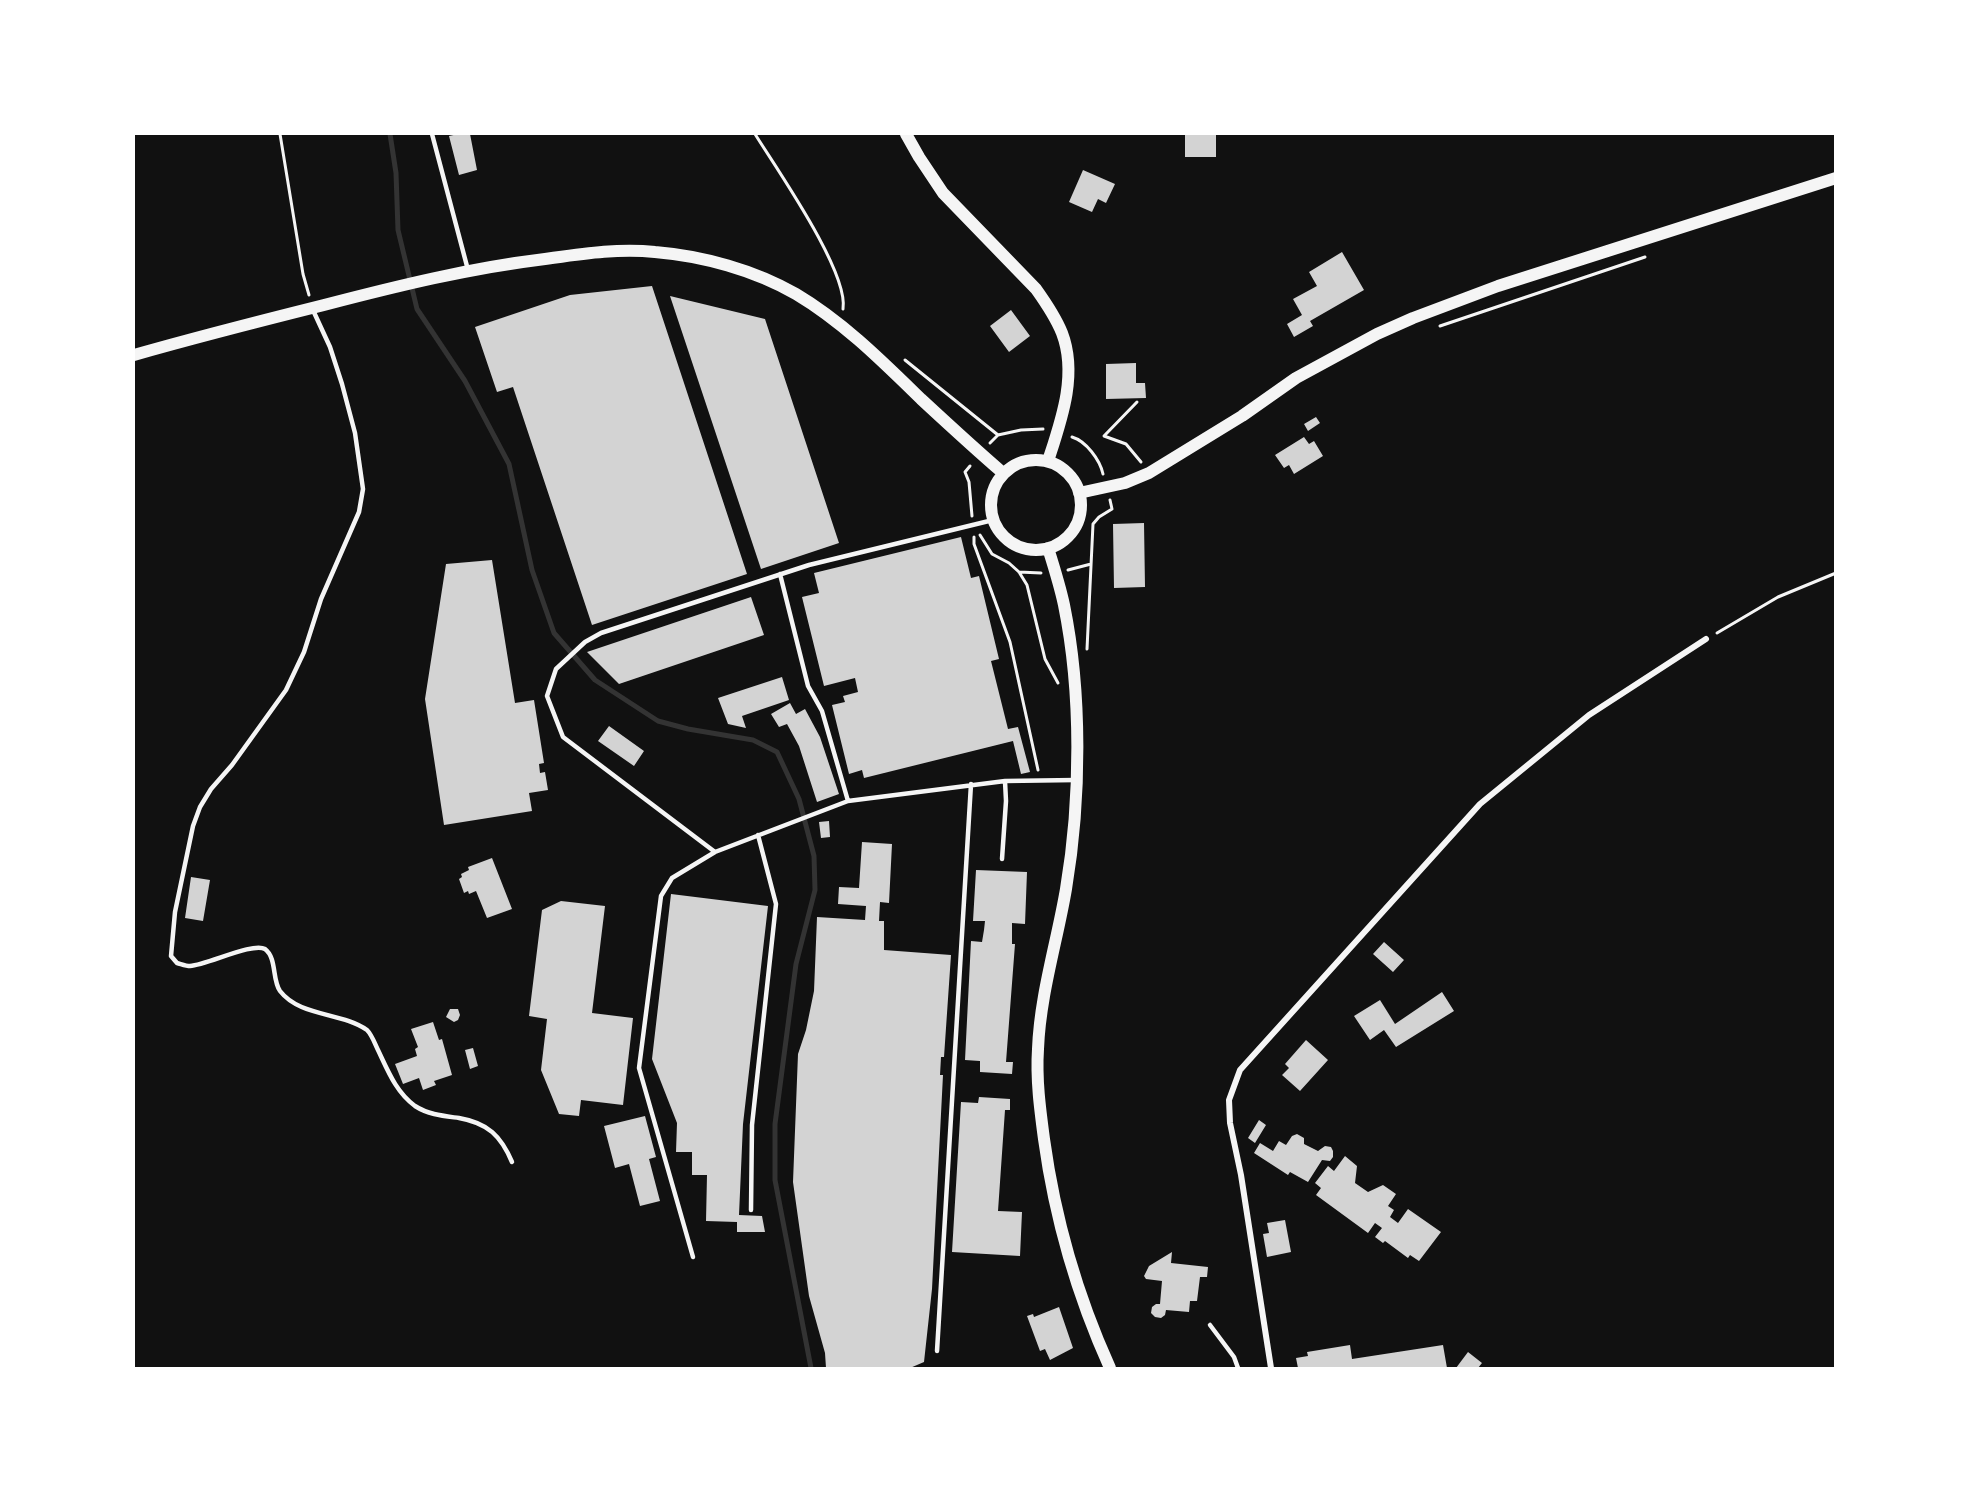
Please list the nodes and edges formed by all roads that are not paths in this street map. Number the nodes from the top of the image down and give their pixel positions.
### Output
1 (432, 134) edge
2 (906, 134) edge
3 (1836, 178) edge
4 (468, 270) junction
5 (312, 308) junction
6 (134, 355) edge
7 (1048, 461) junction
8 (1003, 473) junction
9 (1079, 493) junction
10 (993, 519) junction
11 (1048, 548) junction
12 (780, 574) junction
13 (1706, 639) road end
14 (1076, 780) junction
15 (1005, 781) junction
16 (971, 784) junction
17 (848, 801) junction
18 (758, 835) junction
19 (715, 852) junction
20 (1002, 859) dead end
21 (512, 1162) dead end
22 (751, 1209) dead end
23 (693, 1257) dead end
24 (1210, 1325) dead end
25 (937, 1351) dead end
26 (1110, 1368) edge
27 (1238, 1368) edge
28 (1271, 1368) edge

1 - 4 lane
2 - 7 main road
3 - 9 main road
4 - 5 main road
4 - 8 main road
5 - 6 main road
5 - 21 lane
7 - 8 main road
7 - 9 main road
8 - 10 main road
9 - 11 main road
10 - 11 main road
10 - 12 lane
11 - 14 main road
12 - 17 lane
12 - 19 lane
13 - 28 street
14 - 15 lane
14 - 26 main road
15 - 16 lane
15 - 20 lane
16 - 17 lane
16 - 25 lane
17 - 18 lane
18 - 19 lane
18 - 22 lane
19 - 23 lane
24 - 27 lane

